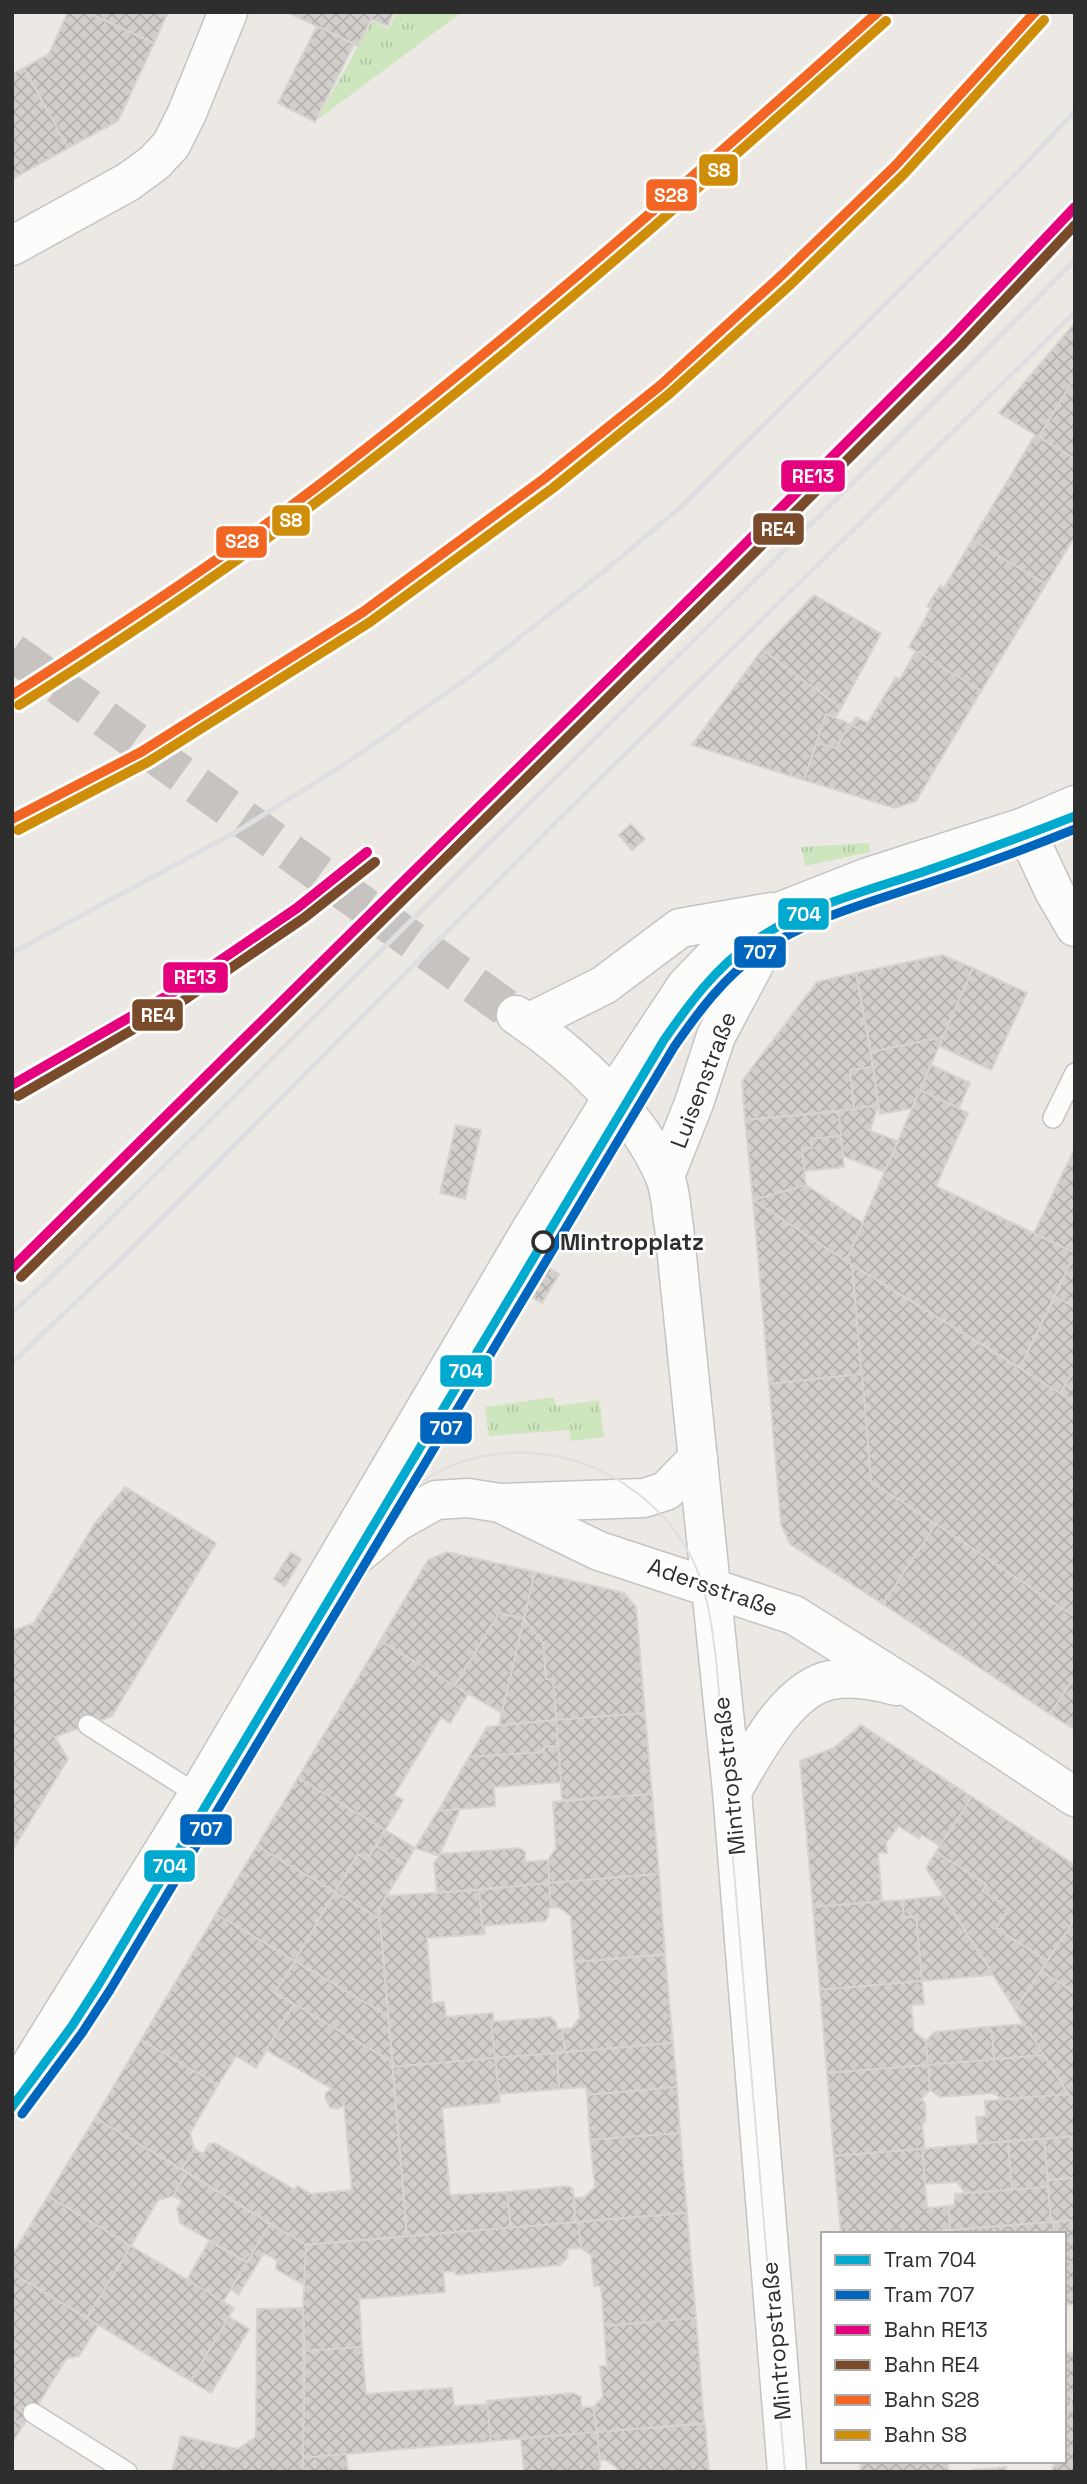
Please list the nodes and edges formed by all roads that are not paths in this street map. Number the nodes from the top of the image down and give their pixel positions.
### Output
1 (228, 12) edge
2 (12, 246) edge
3 (1075, 805) edge
4 (1024, 827) junction
5 (784, 910) junction
6 (1075, 927) edge
7 (1075, 1073) edge
8 (612, 1098) junction
9 (1053, 1118) dead end
10 (665, 1176) junction
11 (698, 1458) junction
12 (500, 1503) junction
13 (324, 1583) junction
14 (711, 1587) junction
15 (915, 1691) junction
16 (88, 1725) dead end
17 (732, 1791) junction
18 (198, 1795) junction
19 (1075, 1797) edge
20 (12, 2095) edge
21 (33, 2413) dead end
22 (127, 2472) edge
23 (786, 2472) edge

1 - 2 street
3 - 4 street
4 - 5 street
4 - 6 street
5 - 8 street
5 - 8 street, Mintropstraße
5 - 10 street, Luisenstraße
7 - 9 lane
8 - 10 street, Mintropstraße
8 - 13 street
10 - 11 street, Mintropstraße
11 - 12 street, Adersstraße
11 - 14 street, Mintropstraße
12 - 13 street, Adersstraße
12 - 14 street, Adersstraße
13 - 18 street
14 - 15 street, Adersstraße
14 - 17 street, Mintropstraße
15 - 17 street, Adersstraße
15 - 19 street, Adersstraße
16 - 18 lane
17 - 23 street, Mintropstraße
18 - 20 street
21 - 22 lane

